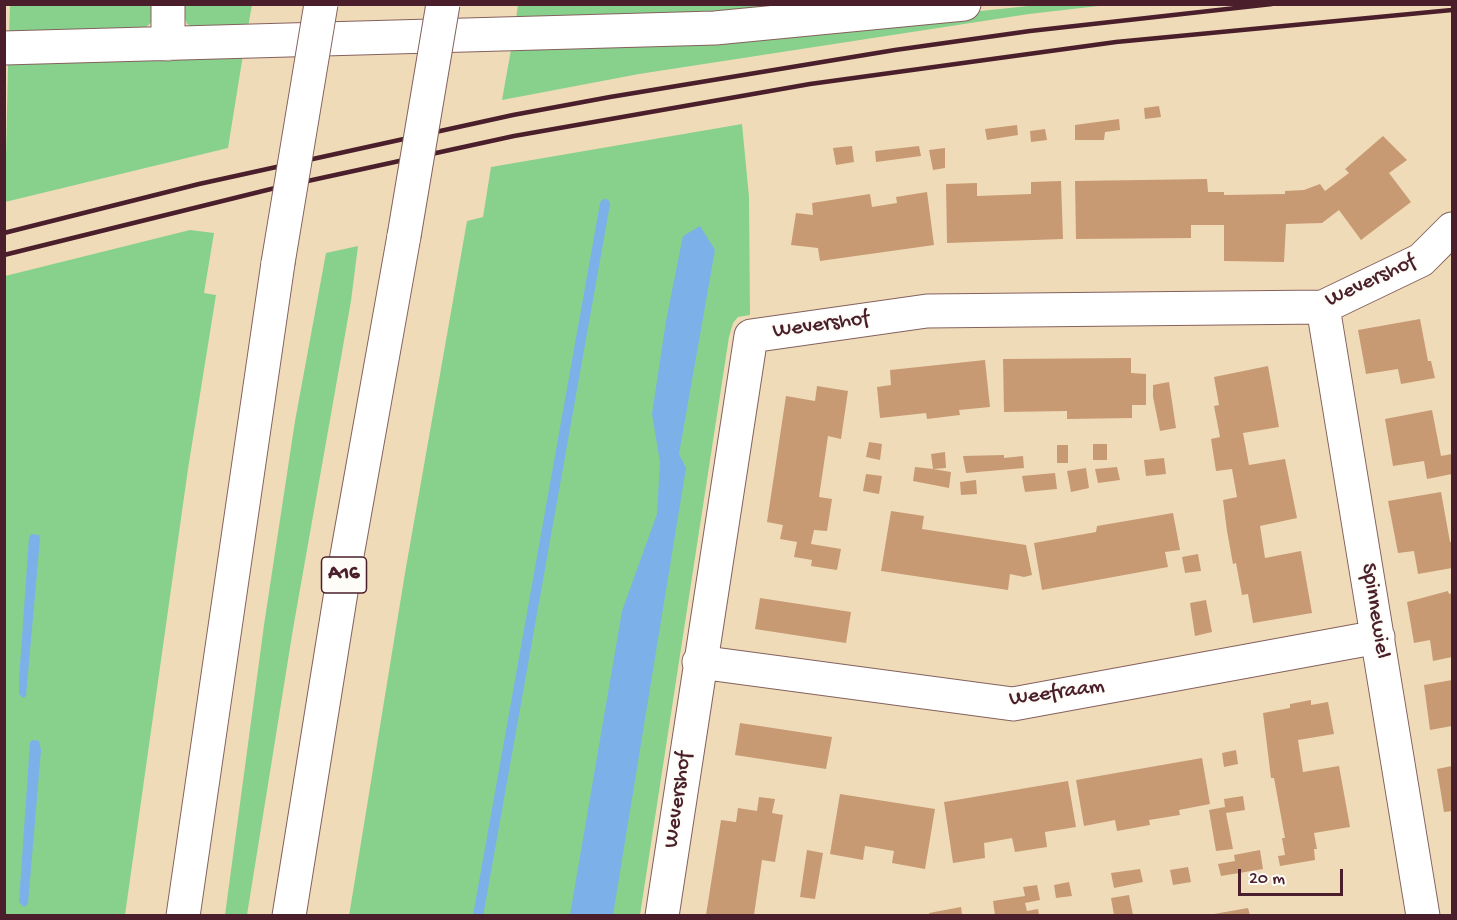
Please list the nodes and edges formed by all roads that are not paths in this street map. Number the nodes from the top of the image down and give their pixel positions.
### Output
1 (168, 4) edge
2 (321, 4) edge
3 (443, 4) edge
4 (964, 4) edge
5 (168, 44) junction
6 (4, 48) edge
7 (1452, 229) edge
8 (1323, 307) junction
9 (1378, 637) junction
10 (699, 662) junction
11 (183, 915) edge
12 (289, 915) edge
13 (662, 915) edge
14 (1424, 915) edge

1 - 5 main road
2 - 11 main road, bridge
3 - 12 main road, A16, bridge
4 - 5 main road
5 - 6 main road
7 - 8 main road, Wevershof
8 - 9 main road, Spinnewiel
8 - 10 main road, Wevershof
9 - 10 main road, Weefraam
9 - 14 main road, Spinnewiel
10 - 13 main road, Wevershof

